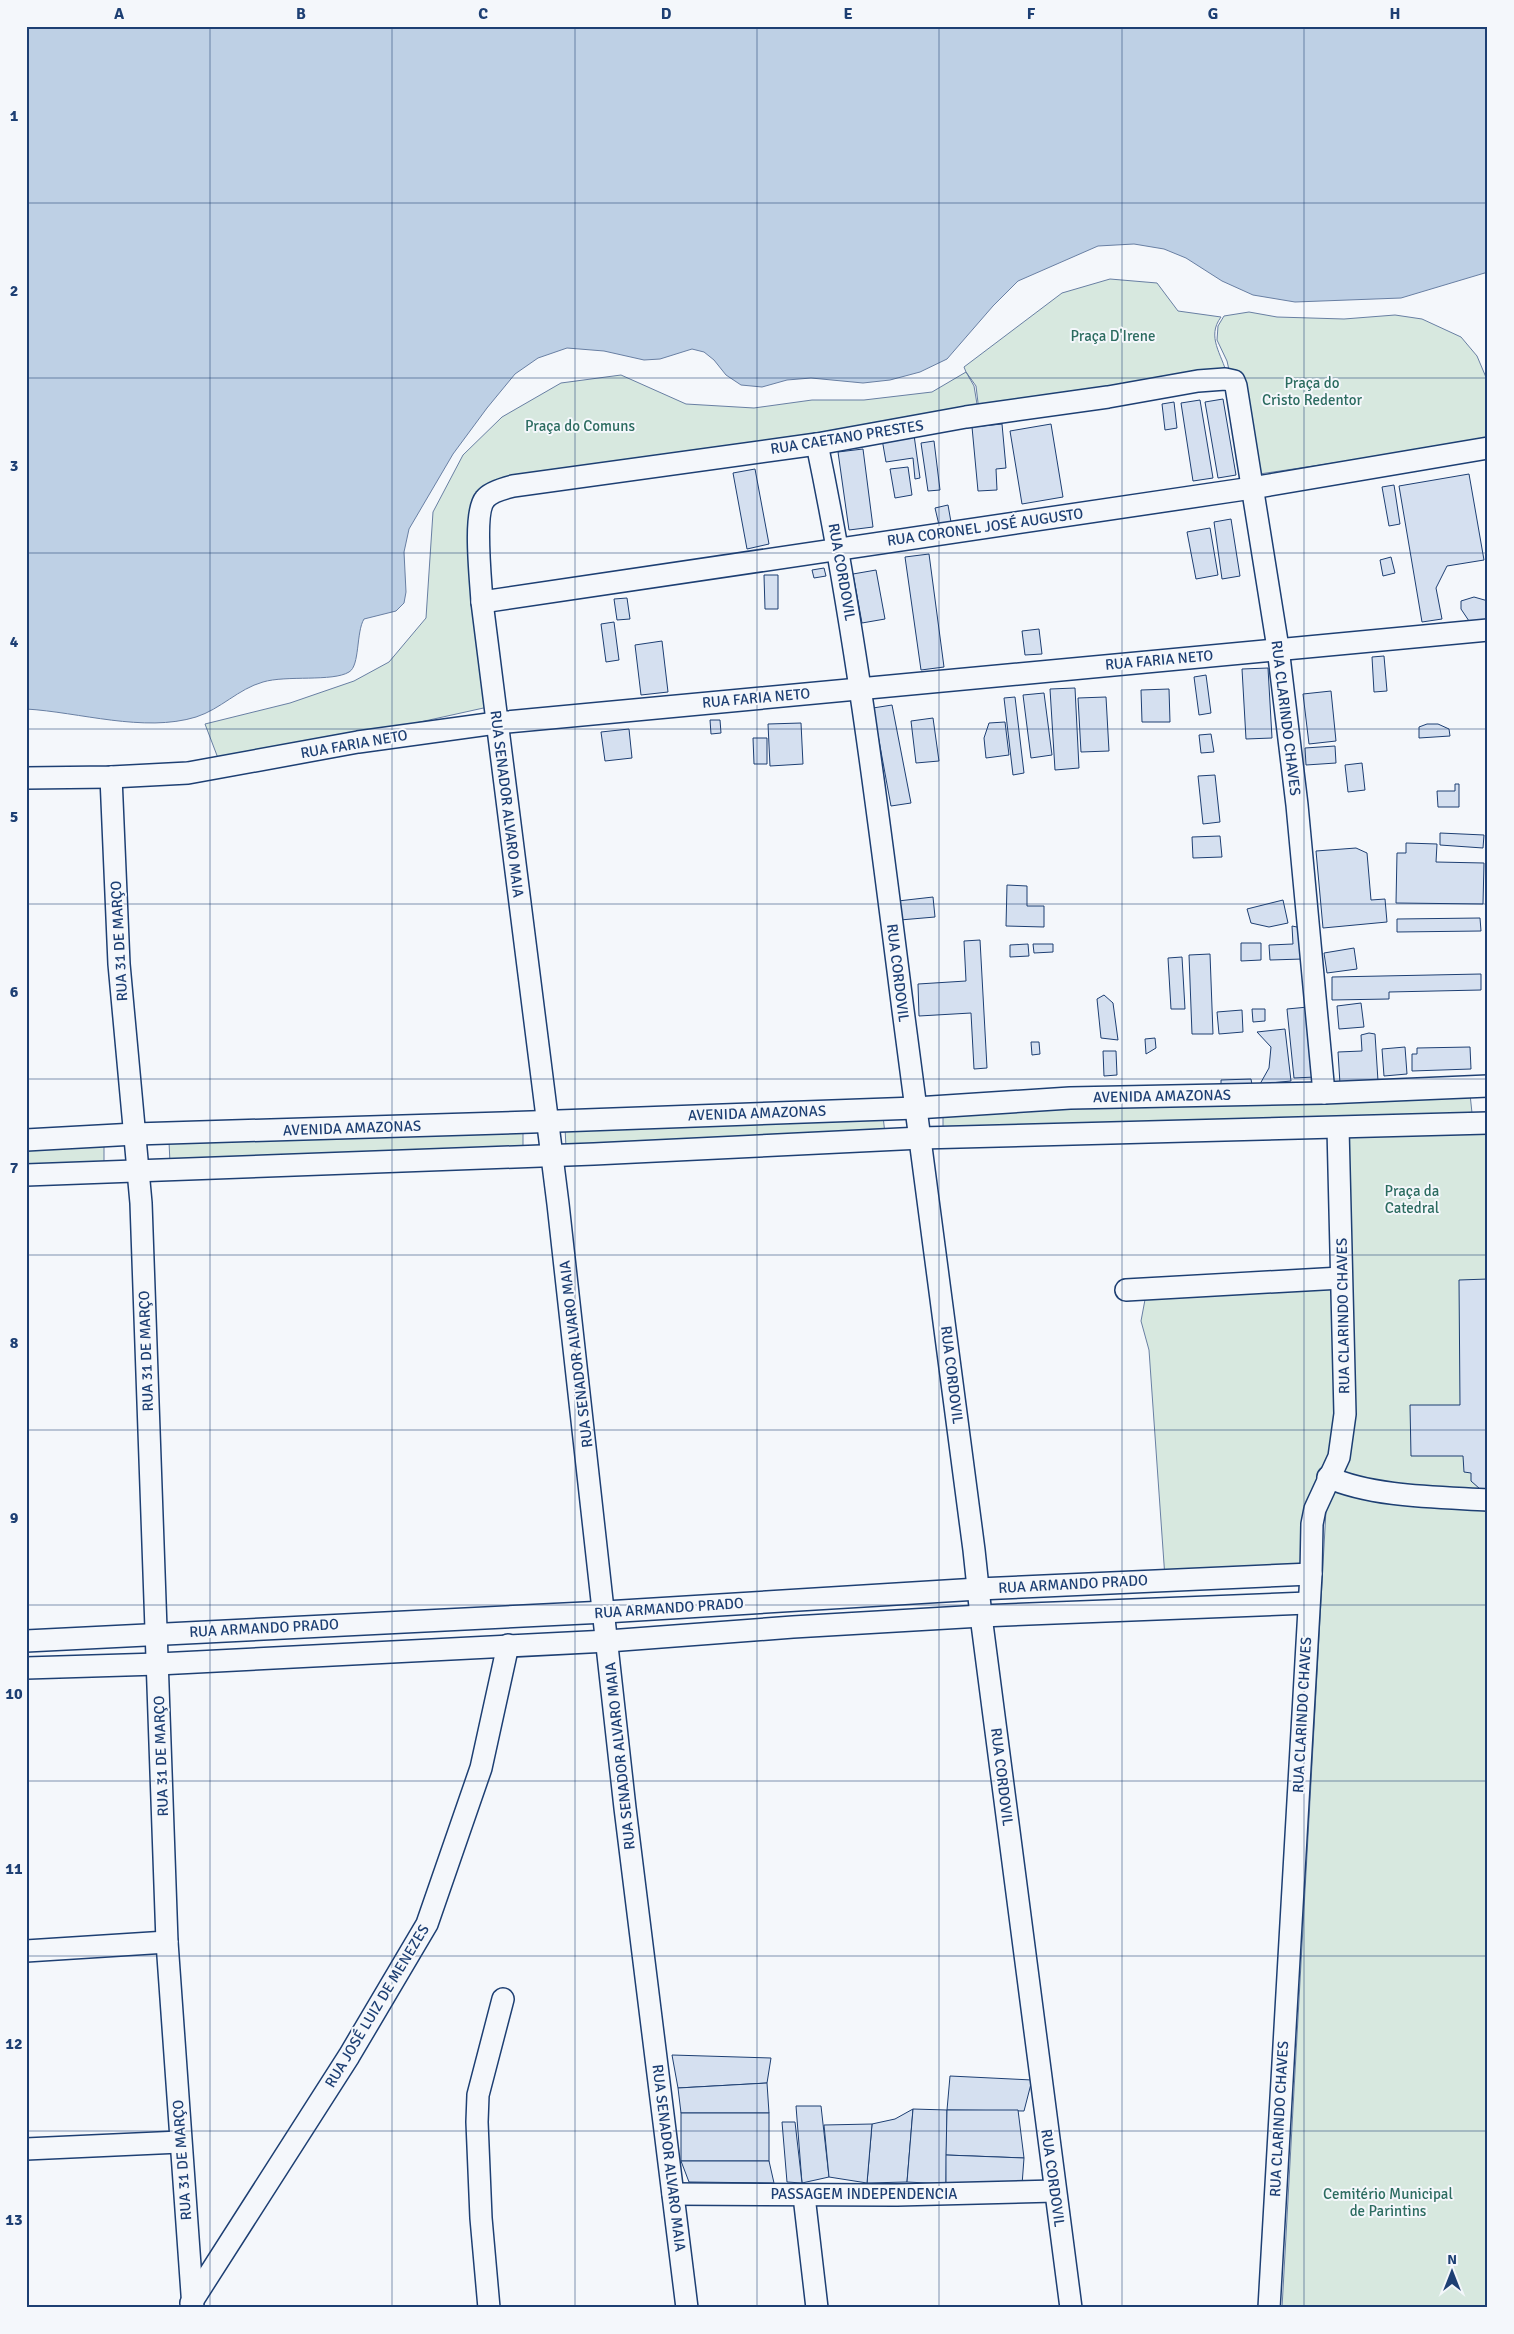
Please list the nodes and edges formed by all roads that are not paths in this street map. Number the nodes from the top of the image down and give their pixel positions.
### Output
1 (1198, 381) joint
2 (817, 444) junction
3 (1488, 448) edge
4 (1252, 488) junction
5 (495, 493) joint
6 (839, 548) junction
7 (482, 602) junction
8 (1488, 630) edge
9 (1278, 648) junction
10 (860, 688) junction
11 (496, 722) junction
12 (111, 777) junction
13 (26, 778) edge
14 (1488, 1086) edge
15 (1324, 1093) junction
16 (916, 1108) junction
17 (546, 1121) junction
18 (1488, 1123) edge
19 (1338, 1128) junction
20 (135, 1134) junction
21 (921, 1138) junction
22 (26, 1140) edge
23 (551, 1155) junction
24 (137, 1171) junction
25 (26, 1175) edge
26 (1341, 1278) junction
27 (1126, 1290) dead end
28 (1328, 1477) junction
29 (1488, 1500) edge
30 (1311, 1574) junction
31 (978, 1588) junction
32 (1308, 1603) junction
33 (605, 1612) junction
34 (981, 1616) junction
35 (155, 1634) junction
36 (26, 1641) edge
37 (608, 1641) junction
38 (508, 1645) junction
39 (158, 1664) junction
40 (26, 1668) edge
41 (168, 1942) junction
42 (26, 1951) edge
43 (503, 1999) dead end
44 (180, 2142) junction
45 (26, 2149) edge
46 (1055, 2192) junction
47 (673, 2194) junction
48 (804, 2196) junction
49 (191, 2305) edge
50 (489, 2308) edge
51 (687, 2308) edge
52 (817, 2308) edge
53 (1071, 2308) edge
54 (1269, 2308) edge

1 - 2 street, RUA CAETANO PRESTES
1 - 4 street, RUA CLARINDO CHAVES
2 - 5 street, RUA CAETANO PRESTES
2 - 6 street, RUA CORDOVIL
3 - 4 street, RUA CORONEL JOSÉ AUGUSTO
4 - 6 street, RUA CORONEL JOSÉ AUGUSTO
4 - 9 street, RUA CLARINDO CHAVES
5 - 7 street, RUA SENADOR ALVARO MAIA
6 - 7 street, RUA CORONEL JOSÉ AUGUSTO
6 - 10 street, RUA CORDOVIL
7 - 11 street, RUA SENADOR ALVARO MAIA
8 - 9 street, RUA FARIA NETO
9 - 10 street, RUA FARIA NETO
9 - 15 street, RUA CLARINDO CHAVES
10 - 11 street, RUA FARIA NETO
10 - 16 street, RUA CORDOVIL
11 - 12 street, RUA FARIA NETO
11 - 17 street, RUA SENADOR ALVARO MAIA
12 - 13 street, RUA FARIA NETO
12 - 20 street, RUA 31 DE MARÇO
14 - 15 street, AVENIDA AMAZONAS
15 - 16 street, AVENIDA AMAZONAS
16 - 17 street, AVENIDA AMAZONAS
16 - 21 street, RUA CORDOVIL
17 - 20 street, AVENIDA AMAZONAS
17 - 23 street, RUA SENADOR ALVARO MAIA
18 - 19 street
19 - 21 street
19 - 26 street, RUA CLARINDO CHAVES
20 - 22 street, AVENIDA AMAZONAS
20 - 24 street, RUA 31 DE MARÇO
21 - 23 street
21 - 31 street, RUA CORDOVIL
23 - 24 street
23 - 33 street, RUA SENADOR ALVARO MAIA
24 - 25 street
24 - 35 street, RUA 31 DE MARÇO
26 - 27 street
26 - 28 street, RUA CLARINDO CHAVES
28 - 29 street
28 - 30 street, RUA CLARINDO CHAVES
30 - 31 street, RUA ARMANDO PRADO
30 - 32 street, RUA CLARINDO CHAVES
31 - 33 street, RUA ARMANDO PRADO
31 - 34 street, RUA CORDOVIL
32 - 34 street, RUA ARMANDO PRADO
32 - 54 street, RUA CLARINDO CHAVES
33 - 35 street, RUA ARMANDO PRADO
33 - 37 street, RUA SENADOR ALVARO MAIA
34 - 37 street, RUA ARMANDO PRADO
34 - 46 street, RUA CORDOVIL
35 - 36 street, RUA ARMANDO PRADO
35 - 39 street, RUA 31 DE MARÇO
37 - 38 street, RUA ARMANDO PRADO
37 - 47 street, RUA SENADOR ALVARO MAIA
38 - 39 street, RUA ARMANDO PRADO
38 - 49 street, RUA JOSÉ LUIZ DE MENEZES
39 - 40 street, RUA ARMANDO PRADO
39 - 41 street, RUA 31 DE MARÇO
41 - 42 street
41 - 44 street, RUA 31 DE MARÇO
43 - 50 street
44 - 45 street
44 - 49 street, RUA 31 DE MARÇO
46 - 48 street, PASSAGEM INDEPENDENCIA
46 - 53 street, RUA CORDOVIL
47 - 48 street, PASSAGEM INDEPENDENCIA
47 - 51 street, RUA SENADOR ALVARO MAIA
48 - 52 street

